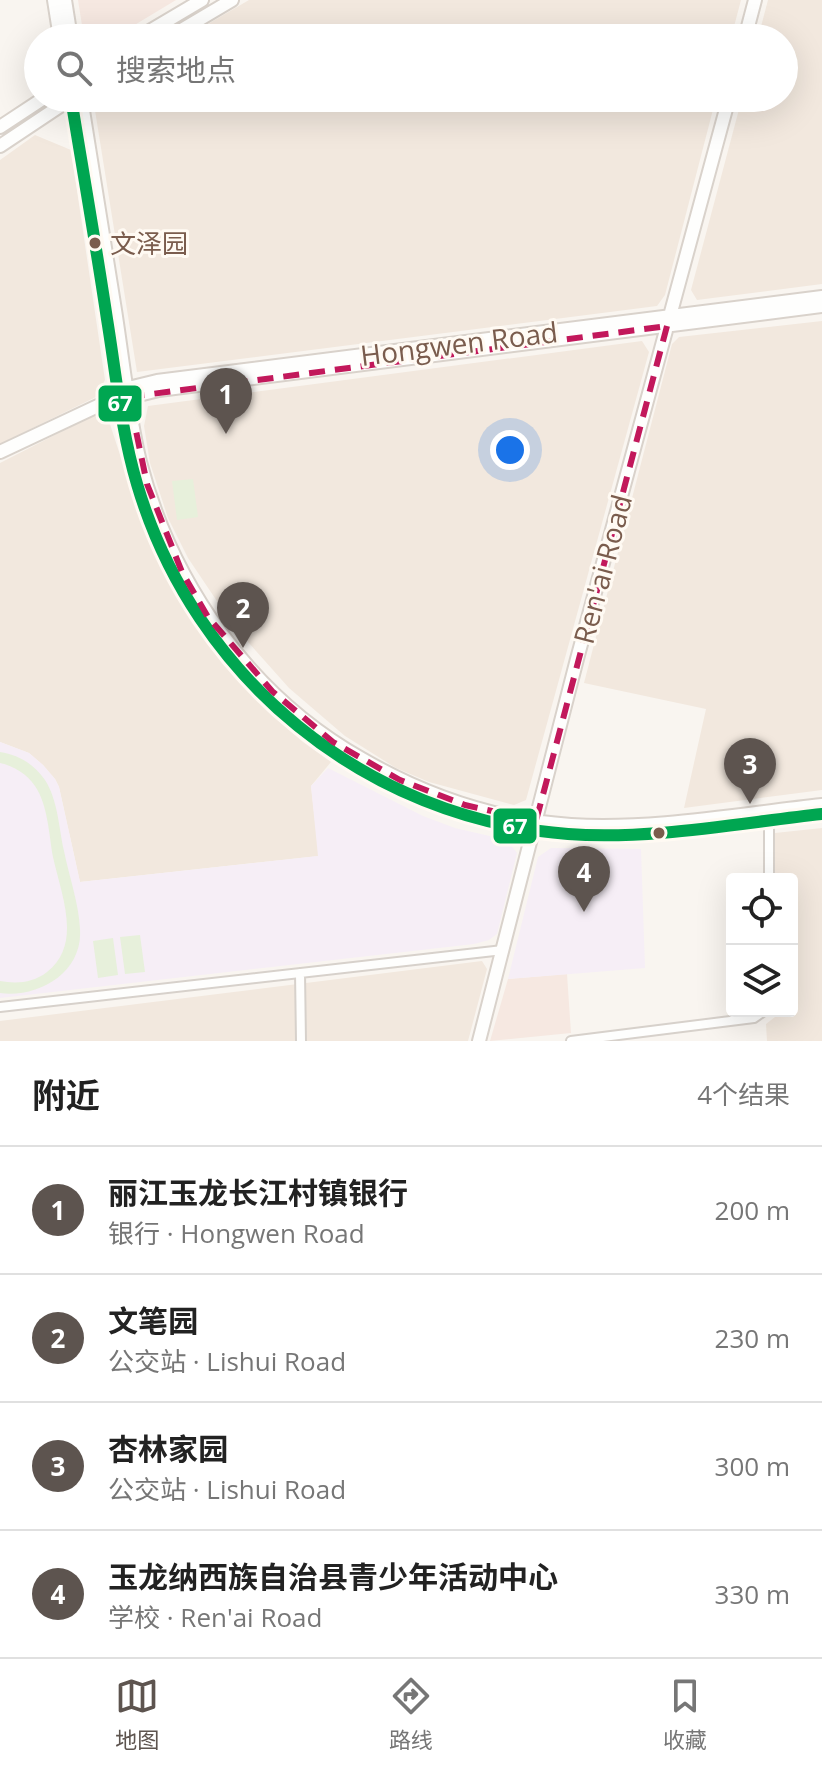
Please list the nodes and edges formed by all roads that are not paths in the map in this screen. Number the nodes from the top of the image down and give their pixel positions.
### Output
1 (54, 0) edge
2 (65, 0) edge
3 (202, 0) edge
4 (232, 0) edge
5 (755, 0) edge
6 (58, 24) edge
7 (69, 24) edge
8 (162, 24) edge
9 (192, 24) edge
10 (749, 24) edge
11 (24, 111) edge
12 (50, 112) edge
13 (74, 112) edge
14 (83, 112) edge
15 (725, 112) edge
16 (0, 127) edge
17 (0, 146) edge
18 (822, 297) edge
19 (822, 306) edge
20 (668, 321) junction
21 (124, 394) junction
22 (0, 452) edge
23 (822, 805) edge
24 (822, 814) edge
25 (769, 820) junction
26 (535, 826) junction
27 (769, 873) edge
28 (503, 950) junction
29 (300, 973) junction
30 (0, 1007) edge
31 (755, 1017) edge
32 (301, 1041) edge
33 (479, 1041) edge
34 (571, 1041) edge

1 - 6 street
2 - 7 street
3 - 8 street
4 - 9 street
5 - 10 street
11 - 16 street
12 - 17 street
13 - 21 street
14 - 21 street
15 - 20 street, Ren'ai Road
18 - 20 street, Hongwen Road
19 - 20 street, Hongwen Road
20 - 21 street, Hongwen Road
20 - 26 street, Ren'ai Road
21 - 22 street, Hongwen Road
21 - 26 street
23 - 26 street
24 - 25 street
25 - 26 street
25 - 27 street
26 - 28 street, Ren'ai Road
28 - 29 street
28 - 33 street, Ren'ai Road
29 - 30 street
29 - 32 street
31 - 34 street

